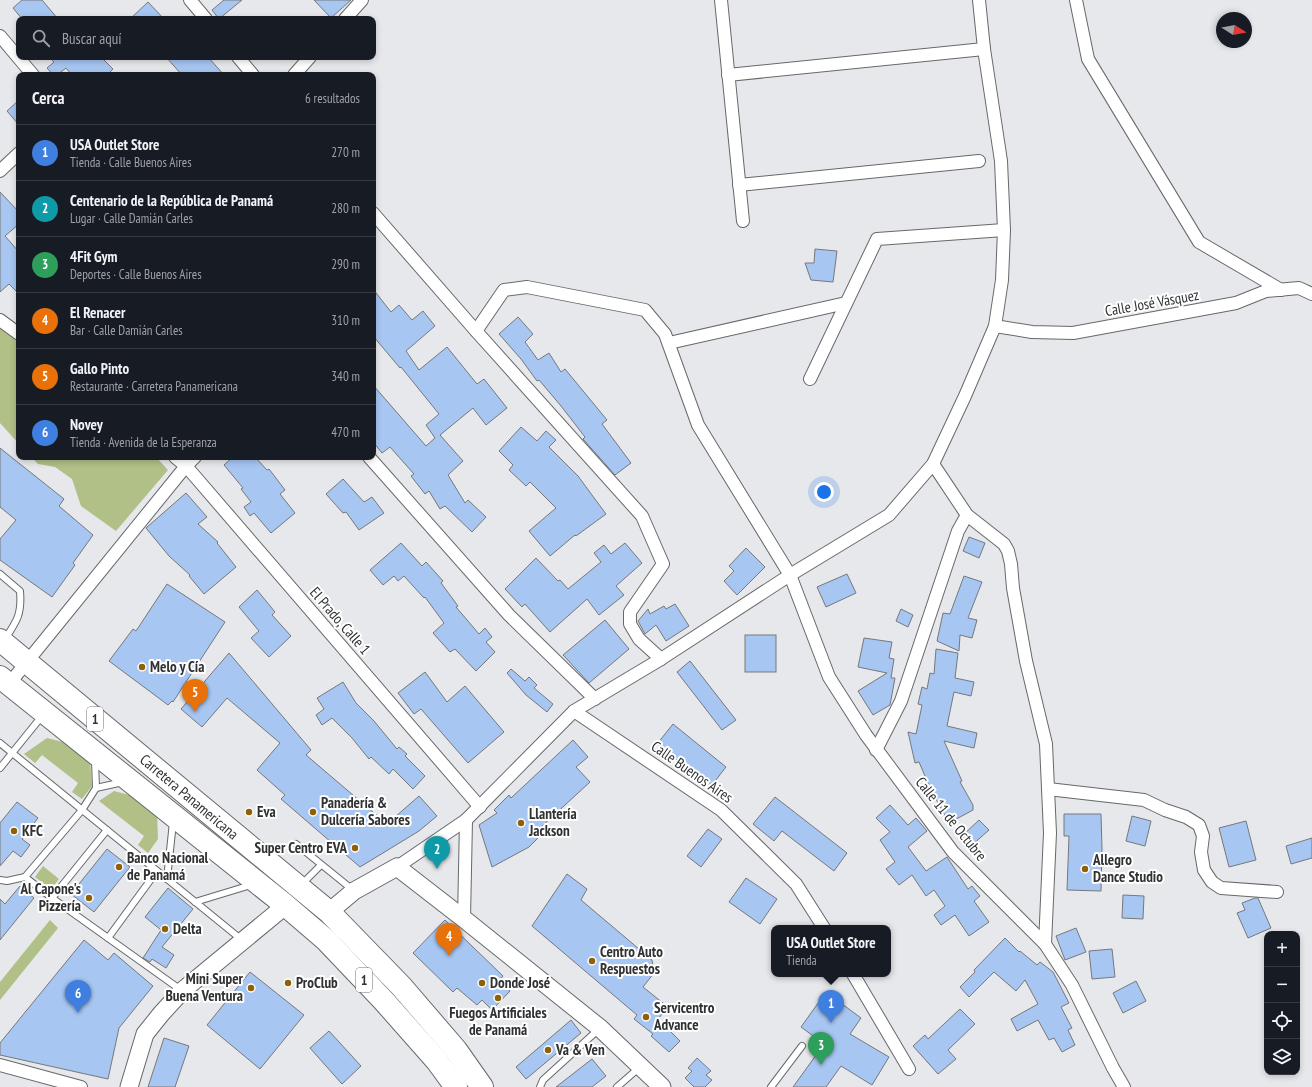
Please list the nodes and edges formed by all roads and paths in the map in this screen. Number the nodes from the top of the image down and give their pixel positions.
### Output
1 (190, 0) edge
2 (362, 0) edge
3 (721, 0) edge
4 (979, 0) edge
5 (1076, 0) edge
6 (203, 16) edge
7 (348, 16) edge
8 (0, 36) edge
9 (984, 49) junction
10 (16, 55) edge
11 (20, 60) edge
12 (240, 60) edge
13 (307, 60) edge
14 (30, 72) edge
15 (250, 72) edge
16 (297, 72) edge
17 (728, 75) junction
18 (16, 156) edge
19 (979, 161) dead end
20 (0, 170) edge
21 (739, 185) junction
22 (376, 216) edge
23 (743, 221) dead end
24 (1004, 230) junction
25 (1281, 290) junction
26 (1312, 294) edge
27 (846, 303) junction
28 (0, 320) edge
29 (995, 326) junction
30 (476, 331) junction
31 (16, 332) edge
32 (669, 343) junction
33 (810, 379) dead end
34 (179, 460) edge
35 (192, 460) edge
36 (372, 460) edge
37 (933, 464) junction
38 (186, 466) junction
39 (967, 515) junction
40 (0, 574) edge
41 (790, 575) junction
42 (2, 641) edge
43 (661, 659) junction
44 (26, 661) junction
45 (4, 683) edge
46 (595, 699) junction
47 (574, 711) junction
48 (45, 713) junction
49 (0, 743) edge
50 (876, 750) junction
51 (12, 753) junction
52 (95, 754) junction
53 (0, 768) edge
54 (129, 781) junction
55 (96, 788) junction
56 (1048, 789) junction
57 (190, 798) junction
58 (480, 807) junction
59 (82, 810) junction
60 (173, 817) junction
61 (466, 820) junction
62 (107, 830) junction
63 (296, 844) dead end
64 (321, 864) junction
65 (397, 867) junction
66 (157, 871) junction
67 (25, 877) junction
68 (167, 879) junction
69 (0, 880) edge
70 (258, 884) junction
71 (354, 891) junction
72 (304, 892) junction
73 (1278, 892) dead end
74 (52, 898) junction
75 (196, 902) junction
76 (285, 906) junction
77 (329, 912) junction
78 (464, 919) junction
79 (822, 925) edge
80 (108, 938) junction
81 (243, 941) junction
82 (1045, 944) junction
83 (855, 977) edge
84 (182, 991) junction
85 (600, 1028) junction
86 (802, 1046) dead end
87 (0, 1065) edge
88 (641, 1066) junction
89 (908, 1069) dead end
90 (81, 1087) edge
91 (129, 1087) edge
92 (456, 1087) edge
93 (482, 1087) edge
94 (540, 1087) edge
95 (617, 1087) edge
96 (662, 1087) edge
97 (771, 1087) edge
98 (1124, 1087) edge

1 - 6 street
2 - 7 street
3 - 17 street
4 - 9 street
5 - 25 street
8 - 10 street
9 - 17 street
9 - 24 street
11 - 14 street
12 - 15 street
13 - 16 street
17 - 21 street
18 - 20 street
19 - 21 street
21 - 23 street
22 - 30 street
24 - 27 street
24 - 29 street
25 - 26 street, Calle José Vásquez
25 - 29 street, Calle José Vásquez
27 - 32 street
27 - 33 street
28 - 31 street
29 - 37 street
30 - 32 street, Calle 11 de Octubre
30 - 43 street
32 - 41 street, Calle 11 de Octubre
34 - 38 street, El Prado, Calle 1
35 - 38 street
36 - 46 street
37 - 39 street
37 - 41 street
38 - 44 street
38 - 58 street, El Prado, Calle 1
39 - 50 street
39 - 56 street
40 - 42 lane
41 - 43 street
41 - 50 street, Calle 11 de Octubre
42 - 44 highway, Carretera Panamericana / 1
43 - 46 street
44 - 45 street
44 - 57 highway, Carretera Panamericana / 1
45 - 48 highway, Carretera Panamericana / 1
45 - 57 highway, 1
46 - 47 street
47 - 58 street
47 - 79 street, Calle Buenos Aires
48 - 51 lane
48 - 52 highway, Carretera Panamericana / 1
49 - 51 lane
50 - 82 street, Calle 11 de Octubre
51 - 53 lane
51 - 59 lane
52 - 54 highway, Carretera Panamericana / 1
52 - 55 lane
54 - 55 lane
54 - 60 highway, Carretera Panamericana / 1
55 - 59 lane
56 - 73 street
56 - 82 street
57 - 72 highway, Carretera Panamericana / 1
58 - 61 street
59 - 62 lane
59 - 67 lane
60 - 68 lane
60 - 70 highway, Carretera Panamericana / 1
61 - 65 street
61 - 78 street
62 - 66 lane
62 - 74 lane
63 - 64 lane
64 - 71 lane
64 - 72 lane
65 - 71 street
65 - 78 street
66 - 68 lane
66 - 80 lane
67 - 69 lane
67 - 74 lane
68 - 75 lane
70 - 75 lane
70 - 76 highway, Carretera Panamericana / 1
70 - 77 highway
71 - 72 street
71 - 77 street
72 - 77 highway, Carretera Panamericana / 1
74 - 80 lane
75 - 81 lane
76 - 81 street
76 - 92 highway, Carretera Panamericana / 1
77 - 93 highway, Carretera Panamericana / 1
78 - 85 street
80 - 84 lane
81 - 84 street
82 - 98 street, Calle 11 de Octubre
83 - 89 street
84 - 91 street
85 - 88 street
85 - 94 lane
86 - 97 lane
87 - 90 street
88 - 95 lane
88 - 96 street

